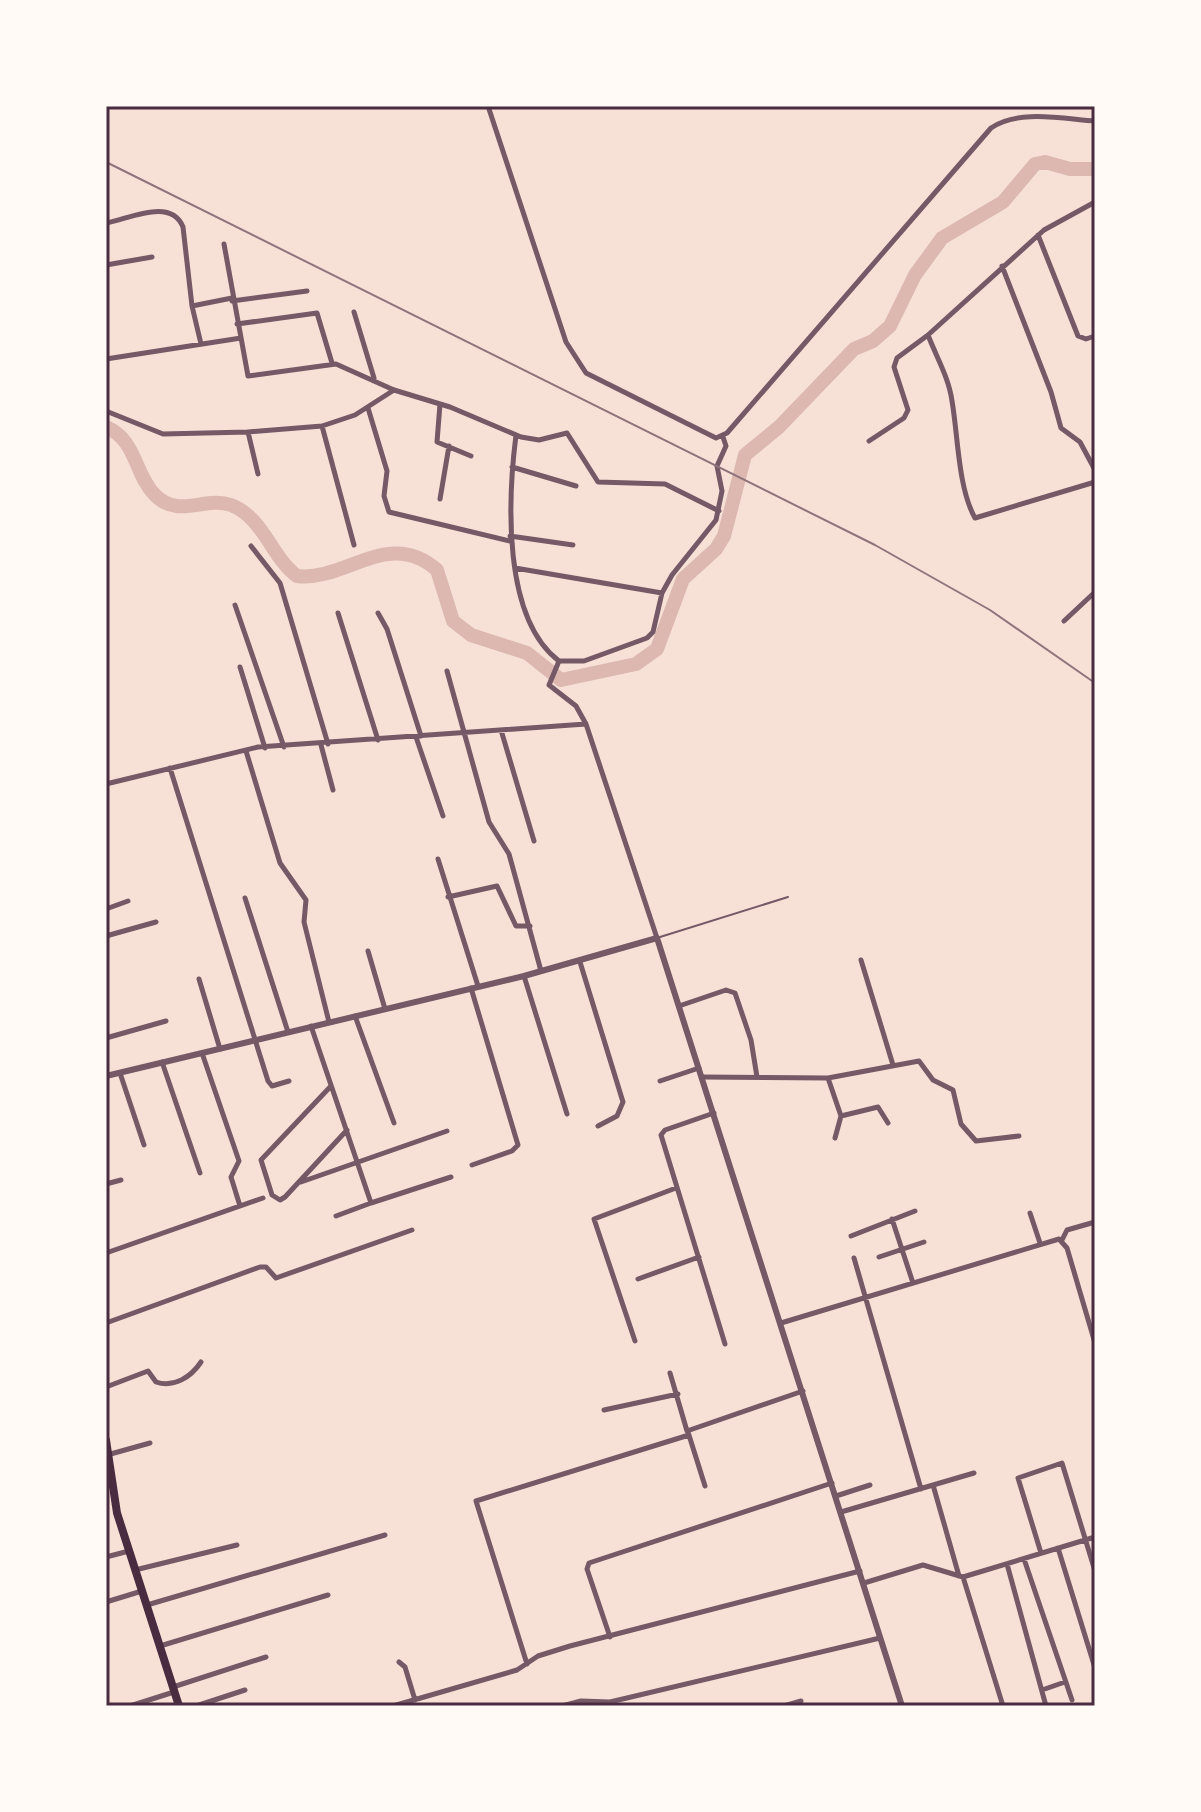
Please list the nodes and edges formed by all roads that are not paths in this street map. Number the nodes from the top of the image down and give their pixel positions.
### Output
1 (488, 106) edge
2 (1095, 121) edge
3 (1095, 202) edge
4 (106, 223) edge
5 (1038, 235) junction
6 (224, 244) dead end
7 (152, 257) dead end
8 (106, 265) edge
9 (1002, 266) junction
10 (307, 291) dead end
11 (232, 300) junction
12 (192, 306) junction
13 (354, 312) dead end
14 (237, 324) junction
15 (928, 335) junction
16 (1095, 336) edge
17 (241, 338) junction
18 (201, 344) junction
19 (106, 359) edge
20 (332, 363) junction
21 (374, 378) junction
22 (394, 390) junction
23 (440, 404) junction
24 (368, 408) junction
25 (106, 411) edge
26 (322, 426) junction
27 (248, 432) junction
28 (516, 435) junction
29 (723, 437) junction
30 (869, 441) dead end
31 (449, 446) junction
32 (471, 456) dead end
33 (512, 467) junction
34 (1095, 470) edge
35 (258, 474) dead end
36 (1095, 482) edge
37 (576, 486) dead end
38 (440, 499) dead end
39 (719, 511) junction
40 (510, 538) junction
41 (354, 545) dead end
42 (573, 545) dead end
43 (251, 546) dead end
44 (515, 568) junction
45 (1095, 592) edge
46 (662, 593) junction
47 (235, 605) dead end
48 (338, 613) dead end
49 (378, 613) dead end
50 (1064, 621) dead end
51 (559, 661) junction
52 (240, 667) dead end
53 (447, 671) dead end
54 (586, 724) junction
55 (501, 730) junction
56 (462, 732) junction
57 (419, 737) junction
58 (378, 740) junction
59 (325, 744) junction
60 (284, 747) junction
61 (265, 748) junction
62 (246, 751) junction
63 (170, 768) junction
64 (106, 784) edge
65 (333, 790) dead end
66 (443, 816) dead end
67 (534, 841) dead end
68 (438, 859) dead end
69 (448, 897) junction
70 (788, 897) dead end
71 (245, 898) dead end
72 (128, 901) dead end
73 (106, 909) edge
74 (156, 922) dead end
75 (530, 926) junction
76 (106, 936) edge
77 (657, 938) junction
78 (368, 951) dead end
79 (861, 960) dead end
80 (580, 962) junction
81 (541, 971) junction
82 (524, 976) junction
83 (199, 979) dead end
84 (475, 987) junction
85 (679, 1006) junction
86 (385, 1009) junction
87 (355, 1016) junction
88 (166, 1021) dead end
89 (329, 1022) junction
90 (311, 1026) junction
91 (288, 1032) junction
92 (106, 1038) edge
93 (255, 1040) junction
94 (220, 1049) junction
95 (202, 1053) junction
96 (162, 1062) junction
97 (893, 1065) junction
98 (699, 1068) junction
99 (120, 1073) junction
100 (106, 1076) edge
101 (702, 1077) junction
102 (757, 1077) junction
103 (828, 1078) junction
104 (289, 1081) dead end
105 (660, 1081) dead end
106 (331, 1086) junction
107 (714, 1113) junction
108 (567, 1114) dead end
109 (841, 1116) junction
110 (394, 1123) dead end
111 (888, 1123) dead end
112 (598, 1126) dead end
113 (347, 1130) junction
114 (447, 1131) dead end
115 (1019, 1136) dead end
116 (835, 1138) dead end
117 (144, 1145) dead end
118 (359, 1164) junction
119 (472, 1165) dead end
120 (200, 1173) dead end
121 (451, 1177) dead end
122 (121, 1180) dead end
123 (300, 1183) junction
124 (106, 1184) edge
125 (676, 1188) junction
126 (263, 1198) dead end
127 (371, 1203) junction
128 (240, 1206) junction
129 (915, 1211) dead end
130 (1030, 1213) dead end
131 (336, 1216) dead end
132 (891, 1219) junction
133 (1095, 1222) edge
134 (412, 1230) dead end
135 (851, 1236) dead end
136 (1062, 1240) junction
137 (924, 1242) dead end
138 (1040, 1243) junction
139 (901, 1250) junction
140 (106, 1253) edge
141 (699, 1257) junction
142 (879, 1257) dead end
143 (854, 1258) dead end
144 (638, 1279) dead end
145 (913, 1283) junction
146 (866, 1299) junction
147 (106, 1323) edge
148 (781, 1323) junction
149 (635, 1341) dead end
150 (1095, 1343) edge
151 (725, 1344) dead end
152 (201, 1362) dead end
153 (670, 1373) dead end
154 (106, 1387) edge
155 (803, 1391) junction
156 (678, 1394) junction
157 (604, 1410) dead end
158 (688, 1433) junction
159 (106, 1440) edge
160 (150, 1443) dead end
161 (107, 1455) edge
162 (974, 1473) dead end
163 (832, 1483) junction
164 (870, 1485) dead end
165 (933, 1485) junction
166 (705, 1486) dead end
167 (921, 1489) junction
168 (836, 1496) junction
169 (841, 1512) junction
170 (385, 1535) dead end
171 (1095, 1537) edge
172 (1085, 1540) junction
173 (237, 1545) dead end
174 (1058, 1548) junction
175 (129, 1551) junction
176 (1041, 1553) junction
177 (106, 1557) edge
178 (1024, 1559) junction
179 (1007, 1564) junction
180 (135, 1570) junction
181 (860, 1571) junction
182 (1095, 1571) edge
183 (961, 1576) junction
184 (864, 1583) junction
185 (143, 1591) junction
186 (328, 1595) dead end
187 (106, 1602) edge
188 (147, 1605) junction
189 (610, 1637) junction
190 (881, 1638) junction
191 (160, 1646) junction
192 (266, 1657) dead end
193 (399, 1662) dead end
194 (527, 1664) junction
195 (1095, 1668) edge
196 (1065, 1682) junction
197 (174, 1690) junction
198 (245, 1690) dead end
199 (1042, 1690) junction
200 (415, 1700) junction
201 (1072, 1700) dead end
202 (801, 1701) dead end
203 (130, 1706) edge
204 (179, 1706) edge
205 (196, 1706) edge
206 (393, 1706) edge
207 (562, 1706) edge
208 (784, 1706) edge
209 (902, 1706) edge
210 (1003, 1706) edge
211 (1046, 1706) edge

1 - 29 street
2 - 29 street
3 - 5 street
4 - 12 street
5 - 9 street
5 - 16 street
6 - 11 street
7 - 8 street
9 - 15 street
9 - 34 street
10 - 11 street
11 - 12 street
11 - 14 street
12 - 18 street
13 - 21 street
14 - 17 street
14 - 20 street
15 - 30 street
15 - 36 street
17 - 18 street
17 - 20 street
18 - 19 street
20 - 21 street
21 - 22 street
22 - 23 street
22 - 24 street
23 - 28 street
23 - 31 street
24 - 26 street
24 - 40 street
25 - 27 street
26 - 27 street
26 - 41 street
27 - 35 street
28 - 33 street
28 - 39 street
29 - 39 street
31 - 32 street
31 - 38 street
33 - 37 street
33 - 40 street
39 - 46 street
40 - 42 street
40 - 44 street
43 - 59 street
44 - 46 street
44 - 51 street
45 - 50 street
46 - 51 street
47 - 60 street
48 - 58 street
49 - 57 street
51 - 54 street
52 - 61 street
53 - 56 street
54 - 55 street
54 - 77 street
55 - 56 street
55 - 67 street
56 - 57 street
56 - 75 street
57 - 58 street
57 - 66 street
58 - 59 street
59 - 60 street
59 - 65 street
60 - 61 street
61 - 62 street
62 - 63 street
62 - 89 street
63 - 64 street
63 - 93 street
68 - 69 street
69 - 75 street
69 - 84 street
70 - 77 lane
71 - 91 street
72 - 73 street
74 - 76 street
75 - 81 street
77 - 80 street
77 - 85 street
78 - 86 street
79 - 97 street
80 - 81 street
80 - 112 street
81 - 82 street
82 - 84 street
82 - 108 street
83 - 94 street
84 - 86 street
84 - 119 street
85 - 98 street
85 - 102 street
86 - 87 street
87 - 89 street
87 - 110 street
88 - 92 street
89 - 90 street
90 - 91 street
90 - 106 street
91 - 93 street
93 - 94 street
93 - 104 street
94 - 95 street
95 - 96 street
95 - 128 street
96 - 99 street
96 - 120 street
97 - 103 street
97 - 115 street
98 - 101 street
98 - 105 street
99 - 100 street
99 - 117 street
101 - 102 street
101 - 107 street
102 - 103 street
103 - 109 street
106 - 113 street
106 - 123 street
107 - 125 street
107 - 148 street
109 - 111 street
109 - 116 street
113 - 118 street
113 - 123 street
114 - 118 street
118 - 123 street
118 - 127 street
121 - 127 street
122 - 124 street
125 - 141 street
125 - 149 street
126 - 128 street
127 - 131 street
128 - 140 street
129 - 132 street
130 - 138 street
132 - 135 street
132 - 139 street
133 - 136 street
134 - 147 street
136 - 138 street
136 - 150 street
137 - 139 street
138 - 145 street
139 - 142 street
139 - 145 street
141 - 144 street
141 - 151 street
143 - 146 street
145 - 146 street
146 - 148 street
146 - 167 street
148 - 155 street
152 - 154 street
153 - 156 street
155 - 158 street
155 - 163 street
156 - 157 street
156 - 158 street
158 - 166 street
158 - 194 street
159 - 161 highway
160 - 161 street
161 - 175 highway
162 - 165 street
163 - 168 street
163 - 189 street
164 - 168 street
165 - 167 street
165 - 183 street
167 - 169 street
168 - 169 street
169 - 181 street
170 - 188 street
171 - 172 street
172 - 174 street
172 - 176 street
172 - 182 street
173 - 180 street
174 - 176 street
174 - 195 street
175 - 177 street
175 - 180 highway
176 - 178 street
178 - 179 street
178 - 196 street
179 - 183 street
179 - 199 street
180 - 185 highway
181 - 184 street
181 - 189 street
183 - 184 street
183 - 210 street
184 - 190 street
185 - 187 street
185 - 188 highway
186 - 191 street
188 - 191 highway
189 - 194 street
190 - 207 street
190 - 209 street
191 - 197 highway
192 - 197 street
193 - 200 street
194 - 200 street
196 - 199 street
196 - 201 street
197 - 203 street
197 - 204 highway
198 - 205 street
199 - 211 street
200 - 206 street
202 - 208 street

